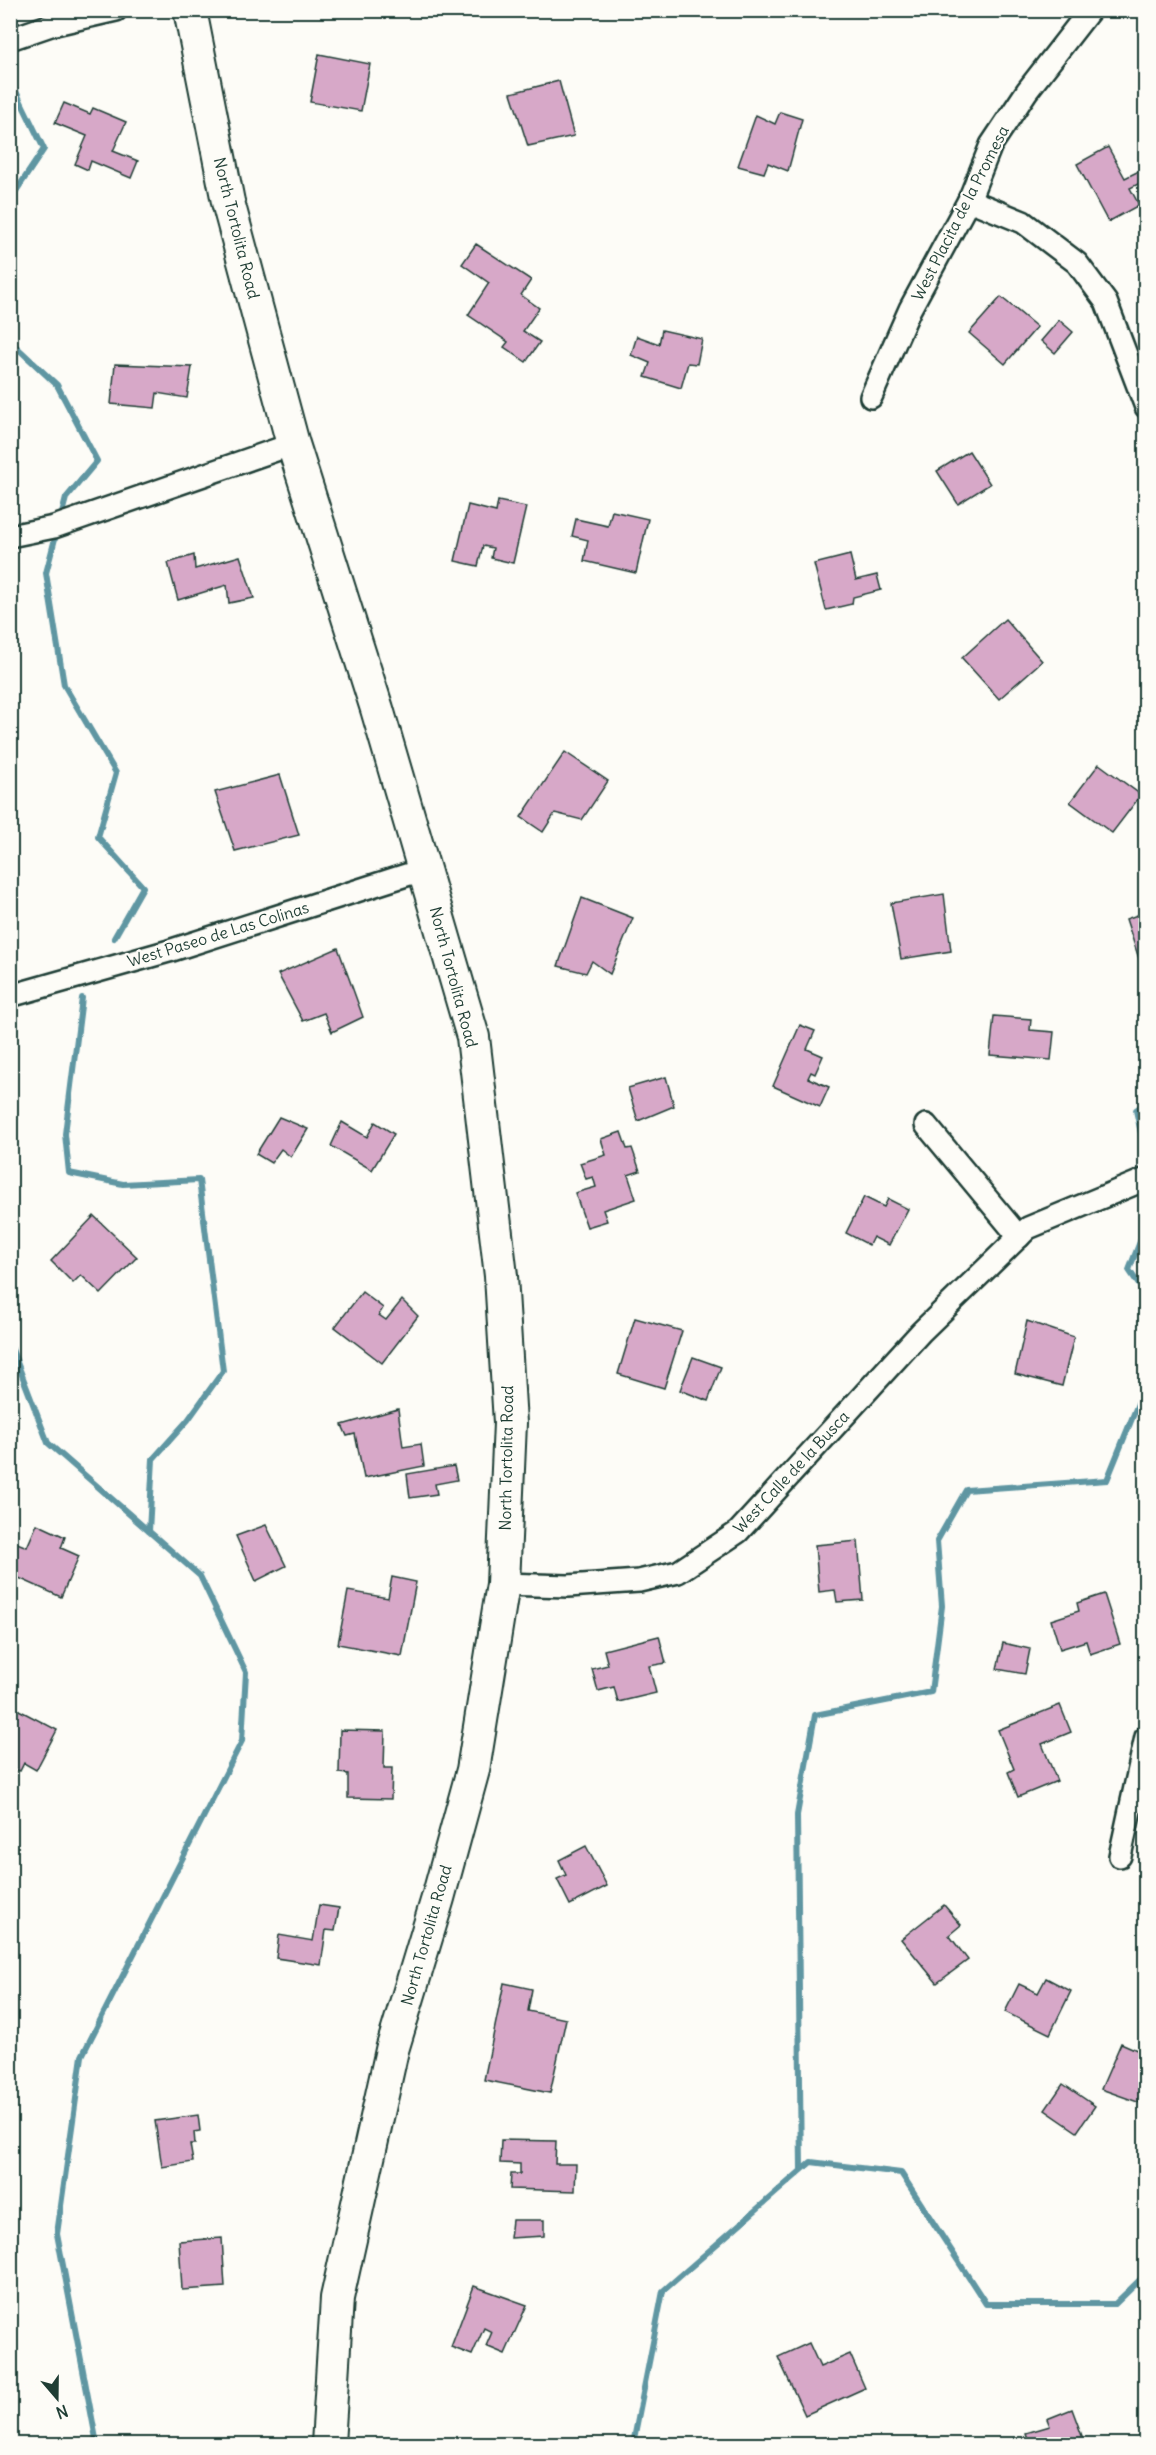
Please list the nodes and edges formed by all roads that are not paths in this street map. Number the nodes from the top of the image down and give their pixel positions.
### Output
1 (116, 10) edge
2 (190, 10) edge
3 (1090, 10) edge
4 (10, 39) edge
5 (969, 200) junction
6 (871, 397) dead end
7 (1146, 407) edge
8 (294, 444) junction
9 (10, 536) edge
10 (426, 869) junction
11 (10, 996) edge
12 (926, 1125) dead end
13 (1146, 1179) edge
14 (1019, 1237) junction
15 (503, 1584) junction
16 (1146, 1737) edge
17 (1120, 1856) dead end
18 (328, 2445) edge

1 - 4 street
2 - 8 street, North Tortolita Road
3 - 5 street, West Placita de la Promesa
5 - 6 street, West Placita de la Promesa
5 - 7 street
8 - 9 street
8 - 10 street, North Tortolita Road
10 - 11 street, West Paseo de Las Colinas
10 - 15 street, North Tortolita Road
12 - 14 street
13 - 14 street, West Calle de la Busca
14 - 15 street, West Calle de la Busca
15 - 18 street, North Tortolita Road
16 - 17 street

